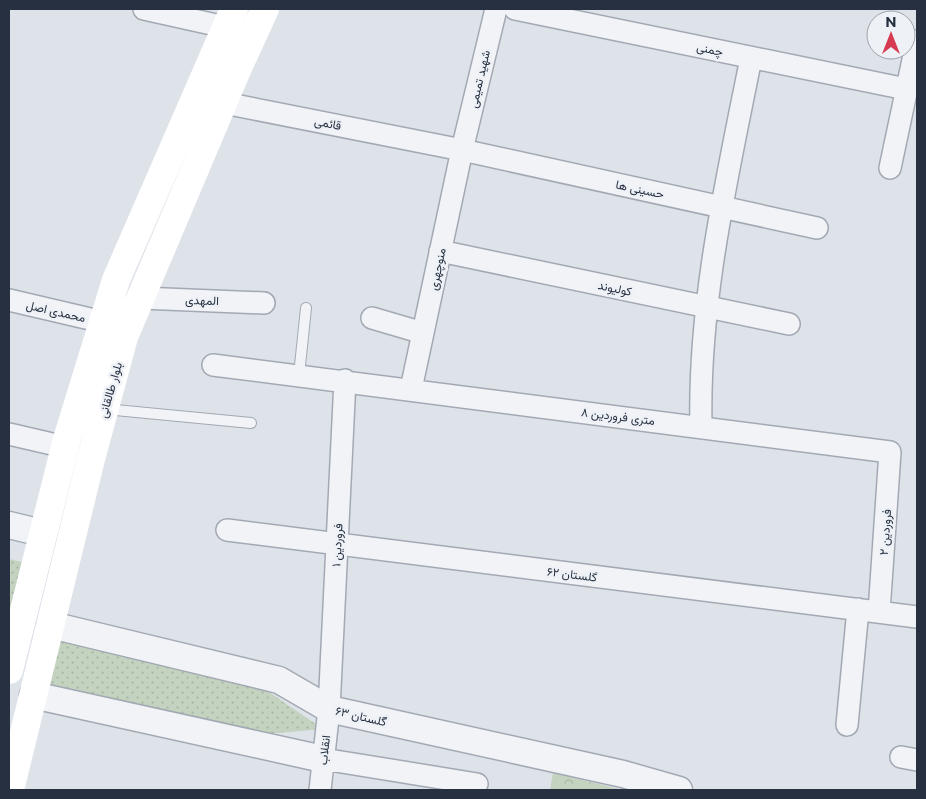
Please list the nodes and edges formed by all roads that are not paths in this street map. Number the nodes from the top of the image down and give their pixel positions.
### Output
1 (144, 9) edge
2 (265, 9) edge
3 (496, 9) edge
4 (515, 9) edge
5 (230, 18) edge
6 (917, 41) edge
7 (751, 58) junction
8 (906, 89) junction
9 (194, 96) junction
10 (223, 103) junction
11 (462, 150) junction
12 (890, 168) dead end
13 (722, 207) junction
14 (817, 228) dead end
15 (440, 251) junction
16 (141, 298) junction
17 (9, 300) edge
18 (264, 303) dead end
19 (706, 306) junction
20 (306, 308) dead end
21 (372, 318) dead end
22 (103, 322) junction
23 (789, 324) dead end
24 (423, 332) junction
25 (213, 365) dead end
26 (299, 375) junction
27 (345, 380) junction
28 (411, 389) junction
29 (104, 408) junction
30 (251, 423) dead end
31 (701, 427) junction
32 (9, 434) edge
33 (65, 447) junction
34 (890, 452) joint
35 (9, 525) edge
36 (227, 530) dead end
37 (42, 533) junction
38 (337, 544) junction
39 (858, 609) junction
40 (879, 612) junction
41 (917, 617) edge
42 (51, 625) junction
43 (9, 670) edge
44 (33, 695) junction
45 (329, 709) junction
46 (847, 725) dead end
47 (323, 758) junction
48 (477, 784) dead end
49 (10, 790) edge
50 (320, 790) edge
51 (679, 790) edge

1 - 5 street
2 - 10 main road, بلوار طالقانی
3 - 11 street, شهید تمیمی
4 - 7 street, چمنی
5 - 9 main road
6 - 8 street
7 - 8 street, چمنی
7 - 13 street
8 - 12 street
9 - 10 street, قائمی
9 - 22 main road
10 - 11 street, قائمی
10 - 16 main road, بلوار طالقانی
11 - 13 street, حسینی ها
11 - 15 street, منوچهری
13 - 14 street, حسینی ها
13 - 19 street
15 - 19 street, کولیوند
15 - 24 street, منوچهری
16 - 18 street, المهدی
16 - 29 main road, بلوار طالقانی
17 - 22 street, محمدی اصل
19 - 23 street, کولیوند
19 - 31 street
20 - 26 lane
21 - 24 street
22 - 33 main road
24 - 28 street, منوچهری
25 - 26 street, ۸ متری فروردین
26 - 27 street, ۸ متری فروردین
27 - 28 street, ۸ متری فروردین
27 - 38 street, فروردین ۱
28 - 31 street, ۸ متری فروردین
29 - 30 lane
29 - 42 main road, بلوار طالقانی
31 - 34 street, ۸ متری فروردین
32 - 33 street
33 - 37 main road
34 - 40 street, فروردین ۲
35 - 37 street
36 - 38 street, گلستان ۶۲
37 - 43 main road
38 - 39 street, گلستان ۶۲
38 - 45 street, فروردین ۱
39 - 40 street, گلستان ۶۲
39 - 46 street
40 - 41 street, گلستان ۶۲
42 - 44 main road, بلوار طالقانی
42 - 45 street, گلستان ۶۳
44 - 47 street
44 - 49 main road, بلوار طالقانی
45 - 47 street, انقلاب
45 - 51 street, گلستان ۶۳
47 - 48 street
47 - 50 street, انقلاب

